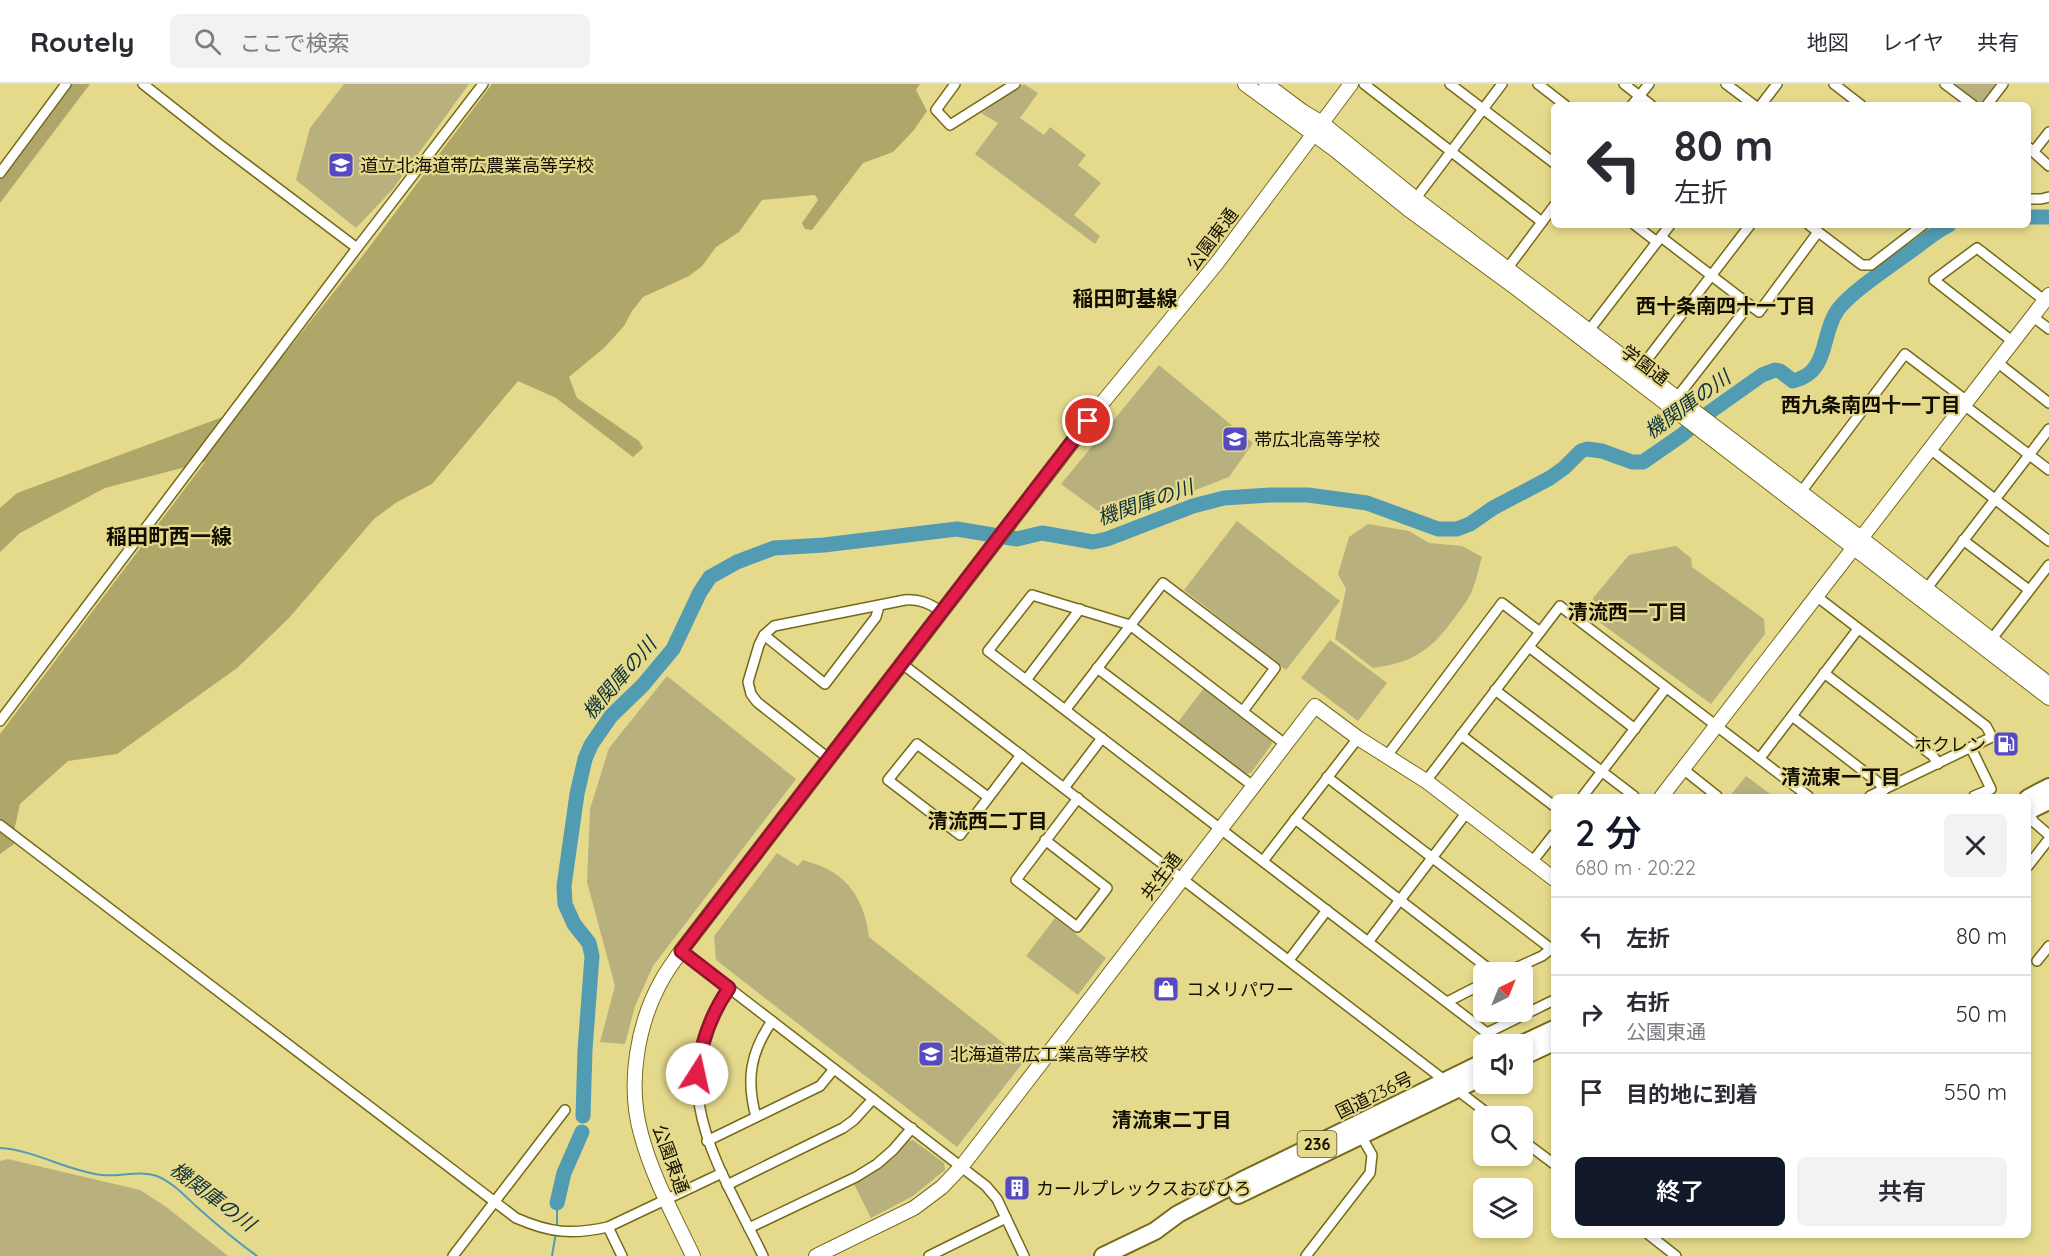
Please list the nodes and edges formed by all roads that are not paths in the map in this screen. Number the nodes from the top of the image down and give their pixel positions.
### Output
1 (66, 84) edge
2 (143, 84) edge
3 (483, 84) edge
4 (956, 84) edge
5 (1015, 84) edge
6 (1245, 84) edge
7 (1266, 84) edge
8 (1350, 84) edge
9 (1364, 84) edge
10 (1450, 84) edge
11 (1502, 84) edge
12 (1538, 84) edge
13 (1624, 84) edge
14 (1649, 84) edge
15 (1726, 84) edge
16 (1777, 84) edge
17 (1834, 84) edge
18 (1945, 84) edge
19 (2003, 84) edge
20 (1639, 96) junction
21 (1849, 96) junction
22 (1561, 102) edge
23 (1634, 102) edge
24 (1647, 102) edge
25 (1750, 102) edge
26 (1763, 102) edge
27 (1844, 102) edge
28 (1857, 102) edge
29 (1969, 102) edge
30 (1989, 102) edge
31 (1483, 109) junction
32 (1318, 129) junction
33 (2049, 132) edge
34 (2031, 149) edge
35 (1452, 151) junction
36 (1551, 161) edge
37 (2049, 166) edge
38 (0, 173) edge
39 (2049, 197) edge
40 (2031, 199) edge
41 (1412, 204) junction
42 (1551, 210) edge
43 (1542, 222) junction
44 (1640, 228) edge
45 (1668, 228) edge
46 (1748, 228) edge
47 (1813, 228) edge
48 (1916, 228) edge
49 (1818, 232) junction
50 (1659, 240) junction
51 (357, 248) junction
52 (1504, 274) junction
53 (1711, 276) junction
54 (2047, 297) edge
55 (1749, 305) junction
56 (2032, 316) junction
57 (2049, 329) edge
58 (1585, 335) junction
59 (2012, 341) junction
60 (1997, 362) junction
61 (1636, 374) junction
62 (1673, 403) junction
63 (1966, 403) junction
64 (2049, 403) edge
65 (2049, 429) edge
66 (1930, 449) junction
67 (2030, 455) junction
68 (2049, 470) edge
69 (1797, 498) junction
70 (1995, 499) junction
71 (1964, 540) junction
72 (2049, 541) edge
73 (1857, 543) junction
74 (2049, 564) edge
75 (2029, 590) junction
76 (1922, 594) junction
77 (1816, 596) junction
78 (879, 606) junction
79 (1080, 609) junction
80 (940, 611) junction
81 (1130, 625) junction
82 (1858, 629) junction
83 (1540, 632) junction
84 (764, 635) junction
85 (1991, 640) junction
86 (1529, 647) junction
87 (901, 663) junction
88 (1097, 668) junction
89 (1824, 673) junction
90 (1026, 680) junction
91 (2049, 684) edge
92 (1666, 688) junction
93 (1495, 690) junction
94 (2049, 698) edge
95 (1066, 710) junction
96 (1243, 711) junction
97 (1792, 716) junction
98 (0, 721) edge
99 (1717, 725) junction
100 (1635, 729) junction
101 (1461, 735) junction
102 (1102, 738) junction
103 (1358, 738) junction
104 (1285, 744) junction
105 (1971, 748) junction
106 (1021, 755) junction
107 (1386, 757) junction
108 (828, 758) junction
109 (1760, 758) junction
110 (1938, 764) junction
111 (1683, 769) junction
112 (1601, 772) junction
113 (1327, 777) junction
114 (1425, 781) junction
115 (1253, 786) junction
116 (2049, 787) edge
117 (1064, 788) junction
118 (1884, 790) junction
119 (1584, 794) edge
120 (1631, 794) edge
121 (1664, 794) edge
122 (1715, 794) edge
123 (1805, 794) edge
124 (1875, 794) edge
125 (1979, 794) edge
126 (2031, 796) edge
127 (988, 797) junction
128 (1078, 798) junction
129 (2049, 801) edge
130 (1551, 804) edge
131 (2031, 810) edge
132 (1467, 812) junction
133 (2031, 817) edge
134 (1295, 819) junction
135 (0, 825) edge
136 (1221, 828) junction
137 (2049, 837) edge
138 (1551, 838) edge
139 (1045, 840) junction
140 (1433, 858) junction
141 (1263, 861) junction
142 (1532, 862) junction
143 (2031, 862) edge
144 (1551, 877) edge
145 (1182, 878) junction
146 (1400, 900) junction
147 (1327, 910) junction
148 (1368, 942) junction
149 (2049, 946) edge
150 (1551, 948) edge
151 (681, 951) junction
152 (1551, 951) edge
153 (1289, 960) junction
154 (2037, 961) dead end
155 (1480, 962) edge
156 (1529, 962) edge
157 (729, 988) junction
158 (1473, 989) edge
159 (1551, 1001) edge
160 (1447, 1002) junction
161 (772, 1021) junction
162 (1551, 1030) edge
163 (1533, 1039) edge
164 (1551, 1043) edge
165 (1533, 1052) edge
166 (834, 1069) junction
167 (1473, 1070) edge
168 (1473, 1079) edge
169 (1451, 1085) junction
170 (873, 1099) junction
171 (1478, 1106) edge
172 (565, 1110) dead end
173 (756, 1117) junction
174 (912, 1128) junction
175 (1358, 1131) junction
176 (707, 1141) junction
177 (1533, 1148) edge
178 (1551, 1162) edge
179 (962, 1166) junction
180 (722, 1173) junction
181 (728, 1185) junction
182 (666, 1198) junction
183 (494, 1202) junction
184 (1006, 1218) junction
185 (608, 1227) junction
186 (749, 1228) junction
187 (1653, 1238) edge
188 (453, 1256) edge
189 (622, 1256) edge
190 (693, 1256) edge
191 (763, 1256) edge
192 (816, 1256) edge
193 (929, 1256) edge
194 (1024, 1256) edge
195 (1102, 1256) edge
196 (1306, 1256) edge
197 (1676, 1256) edge

1 - 38 street
2 - 51 street
3 - 51 street
4 - 5 street
6 - 32 street, 学園通
7 - 32 street, 学園通
8 - 32 street, 公園東通
9 - 35 street
10 - 31 street
11 - 31 street
12 - 22 street
13 - 20 street
14 - 20 street
15 - 25 street
16 - 26 street
17 - 21 street
18 - 29 street
19 - 30 street
20 - 23 street
20 - 24 street
21 - 27 street
21 - 28 street
31 - 35 street
31 - 36 street
32 - 41 street, 学園通
32 - 80 street, 公園東通
33 - 34 street
34 - 37 street
35 - 41 street
35 - 43 street
39 - 40 street
41 - 52 street, 学園通
42 - 43 street
43 - 52 street
44 - 50 street
45 - 50 street
46 - 53 street
47 - 49 street
48 - 49 street
49 - 55 street
50 - 53 street
50 - 58 street
51 - 98 street
52 - 58 street, 学園通
53 - 55 street
53 - 61 street
54 - 56 street
54 - 59 street
55 - 62 street
56 - 57 street
56 - 59 street
58 - 61 street, 学園通
59 - 60 street
60 - 63 street
60 - 64 street
61 - 62 street, 学園通
62 - 69 street, 学園通
63 - 66 street
63 - 67 street
63 - 69 street
65 - 67 street
66 - 70 street
66 - 73 street
67 - 68 street
67 - 70 street
69 - 73 street, 学園通
70 - 71 street
70 - 72 street
71 - 75 street
71 - 76 street
73 - 76 street, 学園通
73 - 77 street
74 - 75 street
75 - 85 street
76 - 85 street, 学園通
76 - 94 street, 学園通
77 - 82 street
77 - 99 street
78 - 80 street
78 - 84 street
78 - 84 street
79 - 81 street
79 - 90 street
79 - 90 street
80 - 87 street, 公園東通
81 - 88 street
81 - 96 street
81 - 96 street
82 - 89 street
82 - 105 street
83 - 86 street
83 - 92 street
83 - 107 street
84 - 108 street
85 - 91 street, 学園通
86 - 93 street
86 - 100 street
87 - 106 street
87 - 108 street, 公園東通
88 - 95 street
88 - 115 street
89 - 97 street
89 - 110 street
90 - 95 street
92 - 99 street
92 - 100 street
93 - 101 street
93 - 112 street
95 - 102 street
96 - 104 street
97 - 109 street
97 - 118 street
99 - 109 street
99 - 111 street
100 - 112 street
101 - 114 street
101 - 130 street
102 - 117 street
102 - 136 street
103 - 104 street, 共生通
103 - 107 street, 共生通
103 - 113 street
104 - 115 street, 共生通
105 - 110 street
105 - 125 street
106 - 117 street
106 - 127 street
107 - 114 street, 共生通
108 - 151 street, 公園東通
109 - 123 street
110 - 118 street
111 - 121 street
111 - 122 street
112 - 119 street
112 - 120 street
113 - 134 street
113 - 140 street
114 - 132 street, 共生通
115 - 136 street, 共生通
116 - 126 highway
117 - 128 street
118 - 124 street
127 - 127 street
128 - 139 street
128 - 145 street
129 - 131 highway
132 - 140 street
132 - 142 street, 共生通
133 - 137 street
134 - 141 street
134 - 146 street
135 - 183 street
136 - 141 street
136 - 145 street, 共生通
137 - 143 street
138 - 142 street
139 - 139 street
140 - 146 street
140 - 150 street
141 - 147 street
142 - 144 street, 共生通
145 - 153 street
145 - 179 street, 共生通
146 - 148 street
146 - 155 street
147 - 148 street
147 - 153 street
148 - 160 street
149 - 154 street
151 - 157 street
151 - 182 street, 公園東通
152 - 156 street
153 - 169 street
157 - 161 street
157 - 176 street
158 - 160 street
159 - 160 street
161 - 166 street
161 - 173 street
162 - 163 highway
164 - 165 highway
166 - 170 street
166 - 173 street
167 - 169 highway, 国道236号 / 236
168 - 169 highway, 国道236号 / 236
169 - 171 street
169 - 175 highway, 国道236号 / 236
170 - 174 street
170 - 181 street
172 - 183 street
173 - 176 street
174 - 179 street
174 - 186 street
175 - 195 highway, 国道236号 / 236
175 - 196 street
176 - 180 street
177 - 178 street
179 - 184 street
179 - 192 street, 共生通
180 - 181 street
180 - 182 street
181 - 186 street
182 - 185 street
182 - 190 street, 公園東通
183 - 185 street
183 - 188 street
184 - 193 street
184 - 194 street
185 - 189 street
186 - 191 street
187 - 197 street

